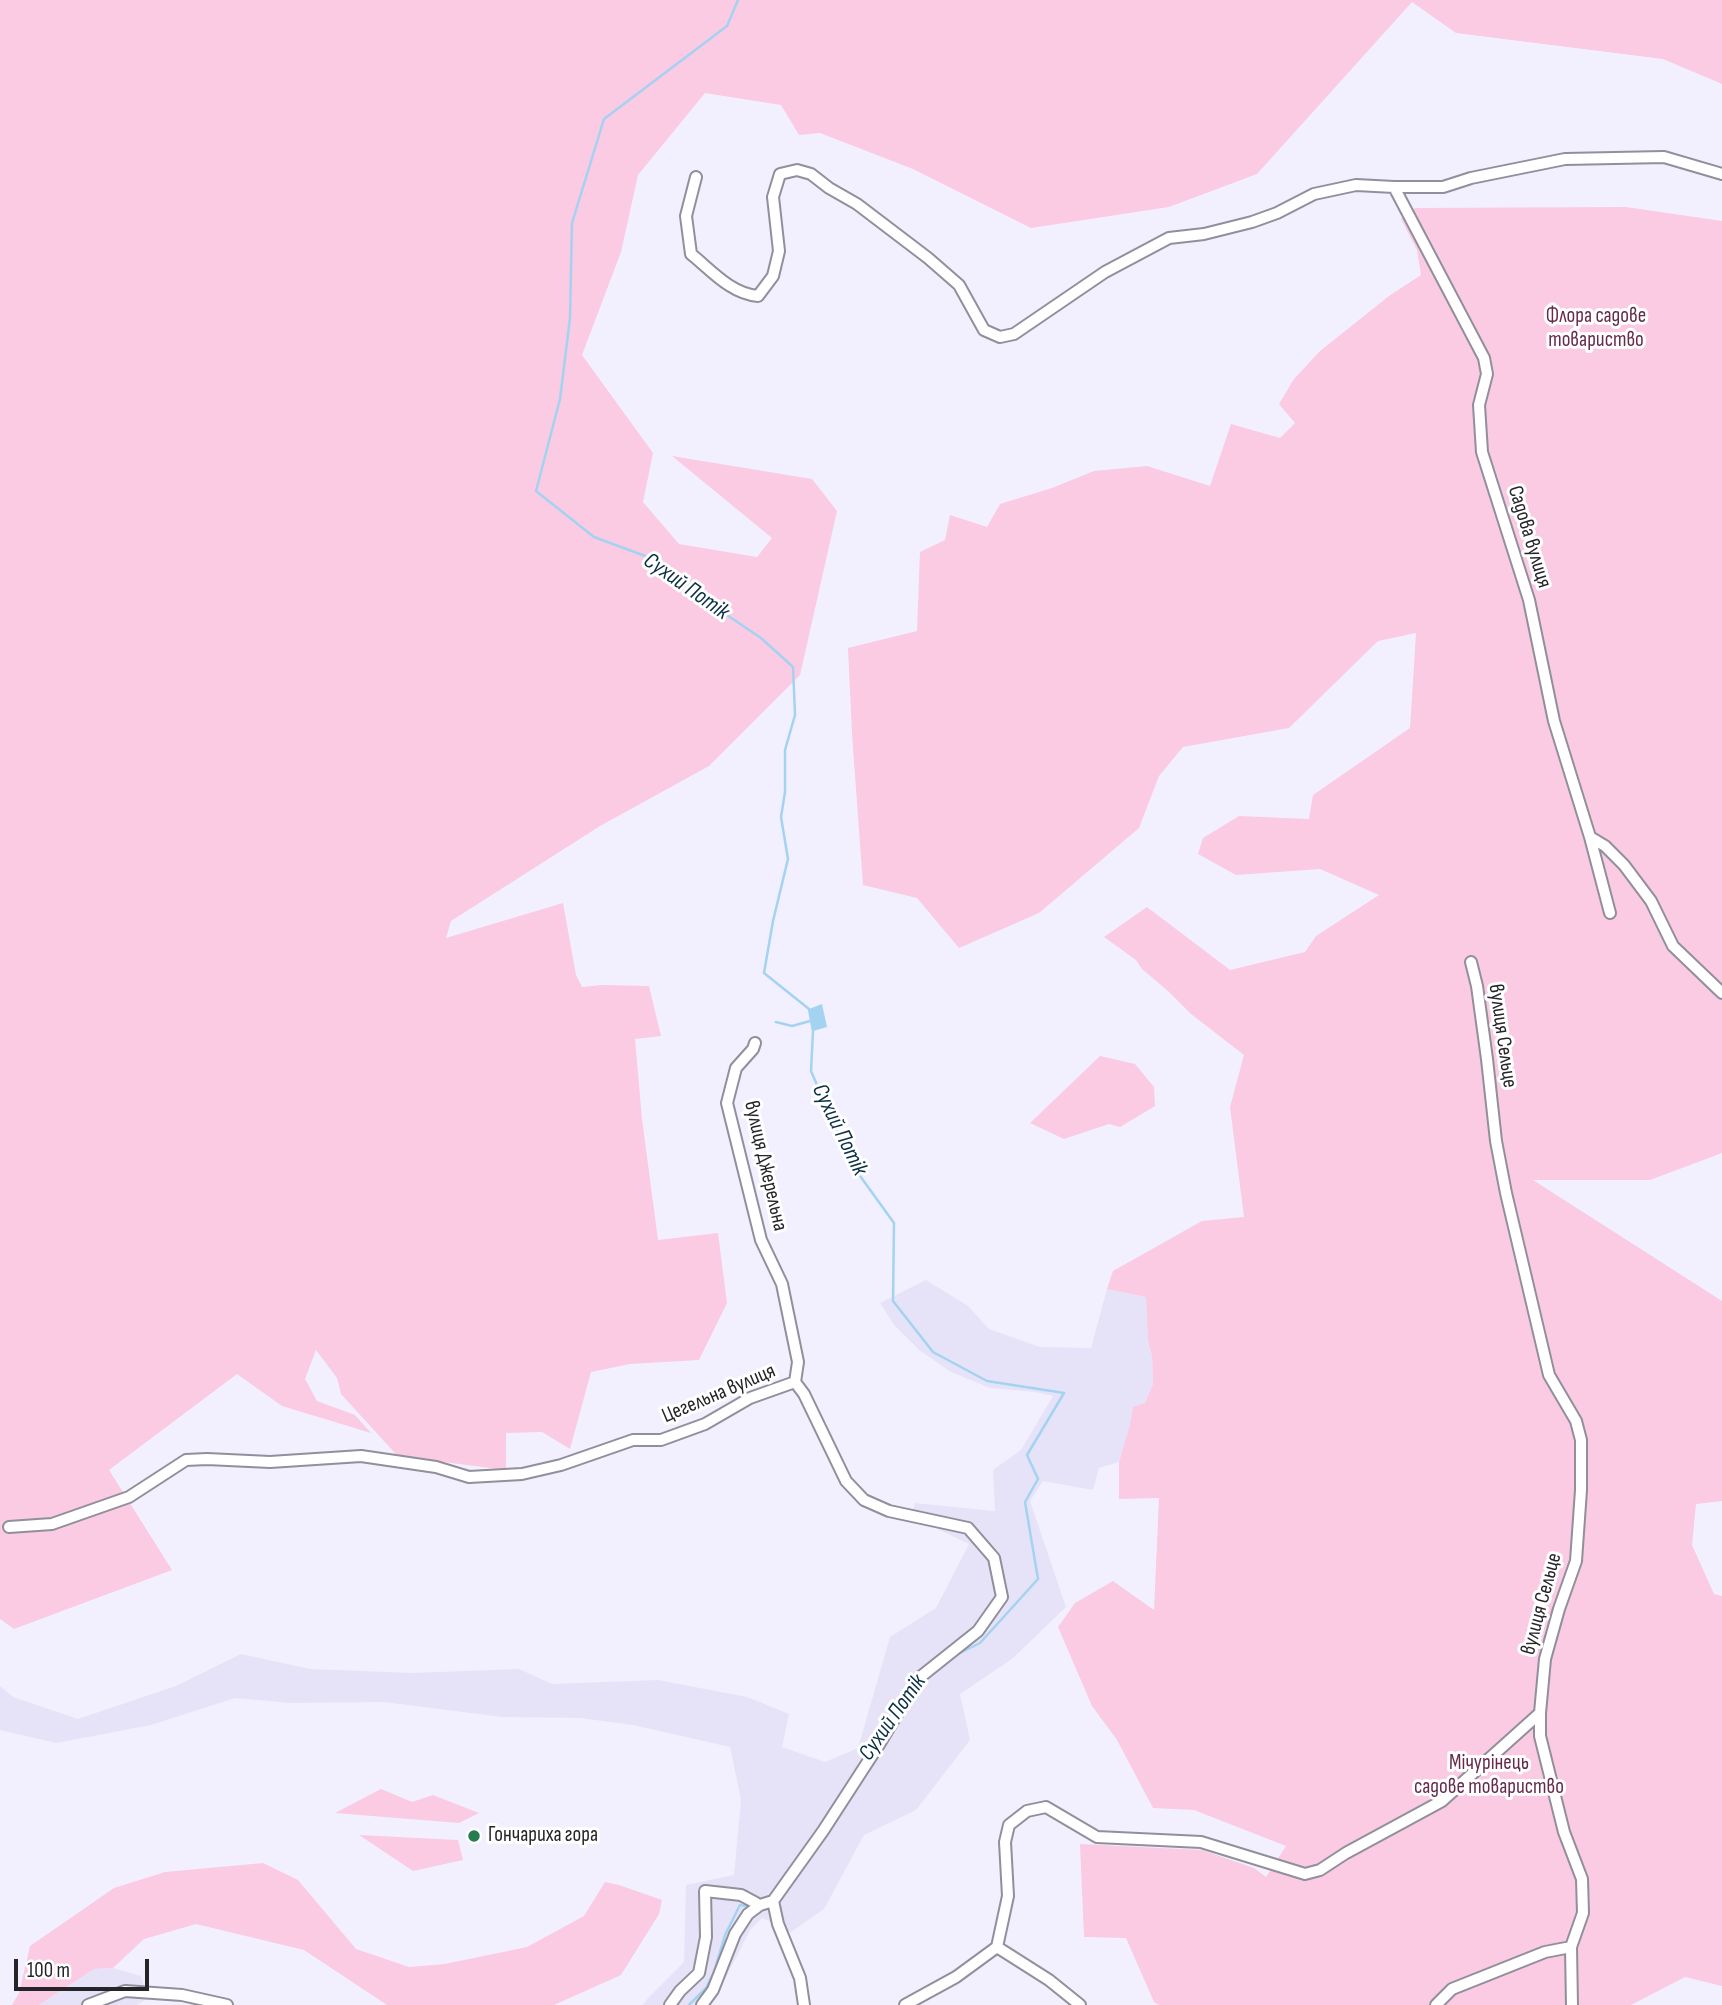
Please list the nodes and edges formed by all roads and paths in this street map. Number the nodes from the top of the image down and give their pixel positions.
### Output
1 (1722, 174) edge
2 (696, 177) dead end
3 (1394, 187) junction
4 (1590, 837) junction
5 (1610, 913) dead end
6 (1471, 962) dead end
7 (1722, 993) edge
8 (755, 1043) dead end
9 (795, 1382) junction
10 (9, 1527) dead end
11 (1541, 1713) junction
12 (773, 1901) junction
13 (756, 1903) dead end
14 (997, 1947) junction
15 (1571, 1947) junction
16 (181, 2000) edge
17 (88, 2005) edge
18 (227, 2005) edge
19 (670, 2005) edge
20 (702, 2005) edge
21 (804, 2005) edge
22 (905, 2005) edge
23 (1080, 2005) edge
24 (1436, 2005) edge
25 (1572, 2005) edge

1 - 3 street
2 - 3 street
3 - 4 street, Садова вулиця
4 - 5 street, Садова вулиця
4 - 7 street
6 - 11 street, вулиця Сельце
8 - 9 street, вулиця Джерельна
9 - 10 street, Цегельна вулиця
9 - 12 street, Цегельна вулиця
11 - 14 street
11 - 15 street, вулиця Сельце
12 - 20 street, Цегельна вулиця
12 - 21 street
13 - 19 street
14 - 22 street
14 - 23 street
15 - 24 street
15 - 25 street
16 - 17 street
16 - 18 street

